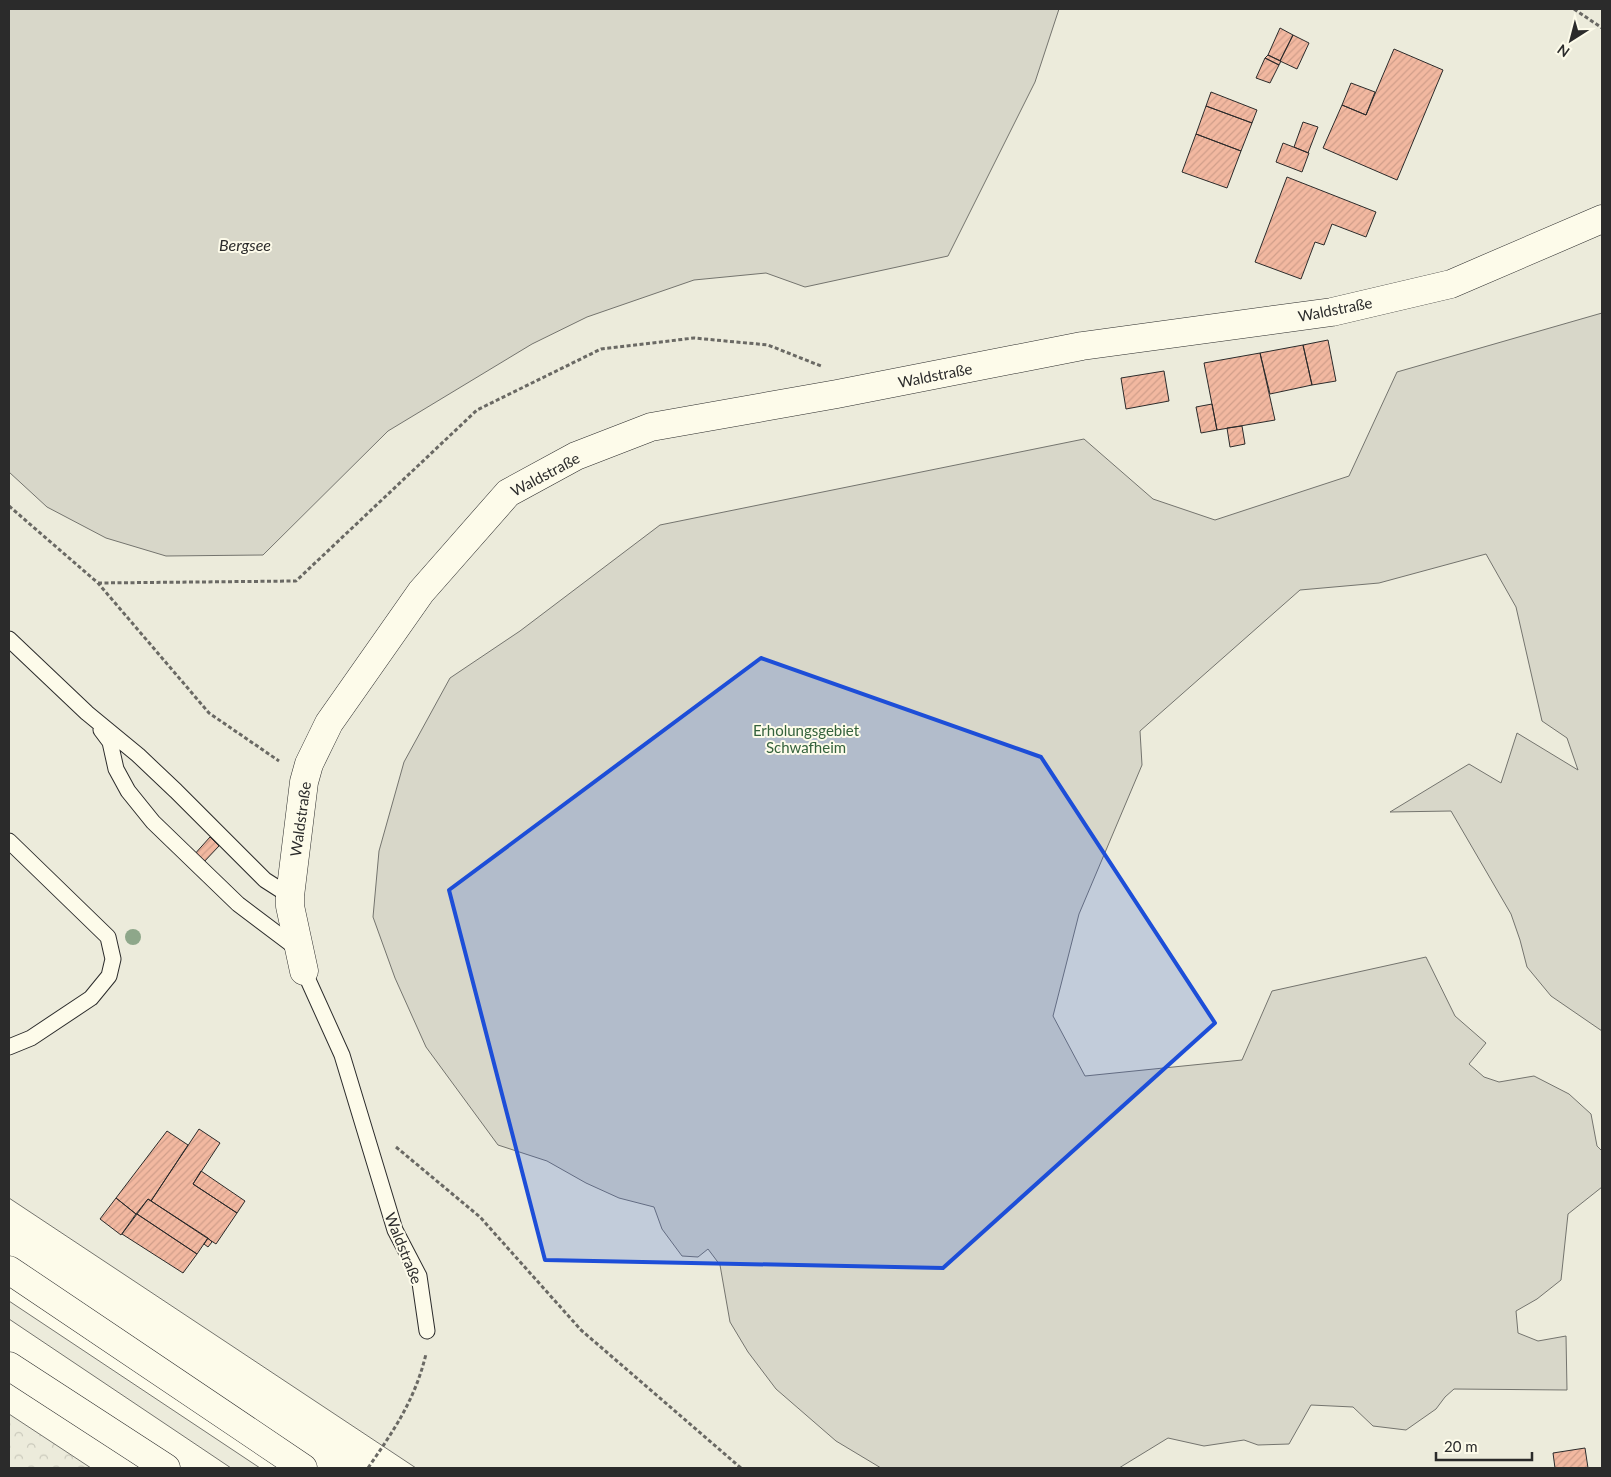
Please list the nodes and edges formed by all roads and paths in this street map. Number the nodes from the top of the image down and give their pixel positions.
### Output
1 (1574, 9) edge
2 (1602, 28) edge
3 (1602, 218) edge
4 (837, 394) junction
5 (9, 506) edge
6 (98, 583) junction
7 (9, 639) edge
8 (87, 713) junction
9 (304, 782) junction
10 (9, 841) edge
11 (290, 896) junction
12 (302, 961) junction
13 (9, 1047) edge
14 (364, 1126) junction
15 (9, 1270) edge
16 (427, 1331) joint
17 (9, 1366) edge
18 (166, 1468) edge
19 (302, 1468) edge
20 (368, 1468) edge
21 (740, 1468) edge

1 - 2 path
3 - 4 main road, Waldstraße
4 - 6 path
4 - 9 main road, Waldstraße
5 - 6 path
6 - 9 path
7 - 8 lane
8 - 11 lane
8 - 12 lane
9 - 11 main road, Waldstraße
10 - 13 lane
11 - 12 main road, Waldstraße
12 - 14 lane, Waldstraße
14 - 16 lane, Waldstraße
14 - 21 path
15 - 19 main road
16 - 20 path
17 - 18 main road

